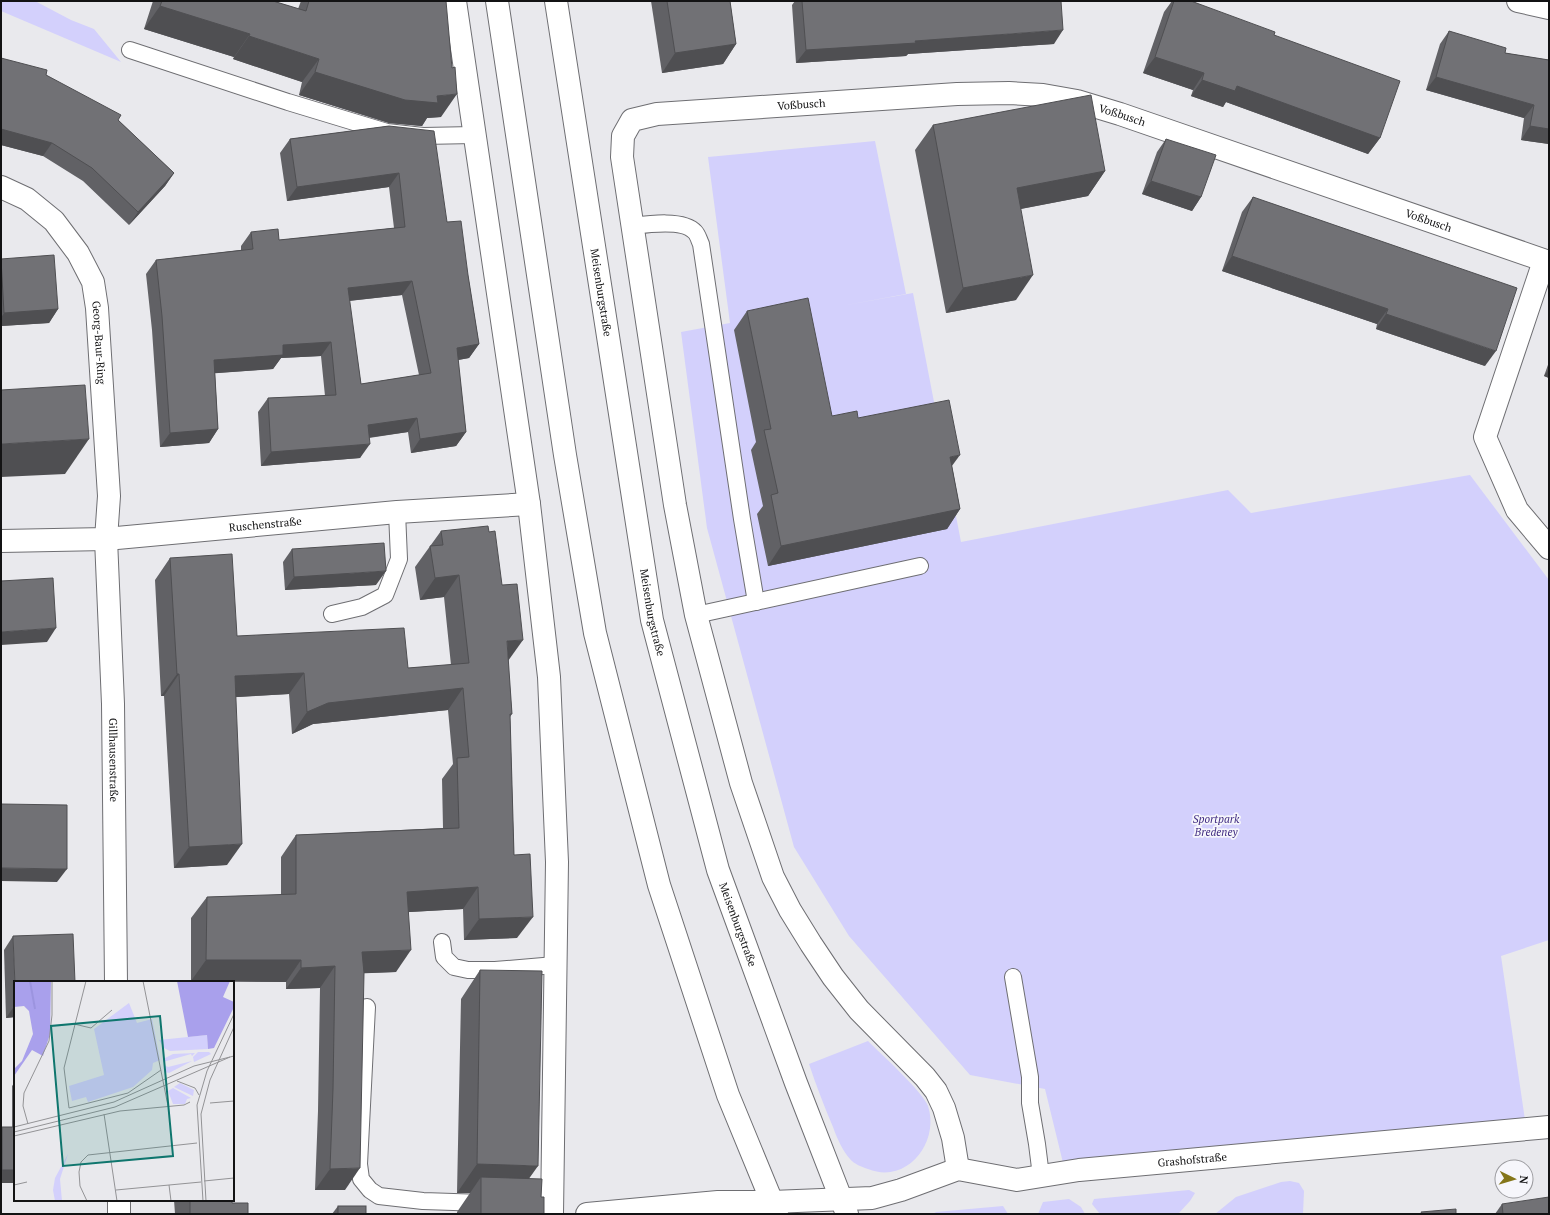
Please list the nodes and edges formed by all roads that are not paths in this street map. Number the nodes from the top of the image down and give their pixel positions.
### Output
1 (455, 1) edge
2 (497, 1) edge
3 (556, 1) edge
4 (1518, 1) edge
5 (1549, 8) edge
6 (130, 50) dead end
7 (474, 135) junction
8 (1, 187) edge
9 (633, 226) junction
10 (1546, 262) edge
11 (530, 504) junction
12 (397, 512) junction
13 (106, 539) junction
14 (1, 542) edge
15 (1549, 548) edge
16 (920, 566) dead end
17 (756, 602) junction
18 (332, 614) dead end
19 (696, 615) junction
20 (442, 942) dead end
21 (555, 966) junction
22 (1013, 977) dead end
23 (116, 981) edge
24 (366, 1007) dead end
25 (1549, 1127) edge
26 (958, 1169) junction
27 (1041, 1176) junction
28 (119, 1201) edge
29 (499, 1203) edge
30 (844, 1207) edge
31 (547, 1208) edge
32 (774, 1208) edge
33 (119, 1214) edge
34 (587, 1214) edge

1 - 7 street
2 - 32 street
3 - 30 street, Meisenburgstraße
4 - 5 street
6 - 7 lane
7 - 11 street
8 - 13 street, Georg-Baur-Ring
9 - 10 street, Voßbusch
9 - 17 lane
9 - 19 street
10 - 15 street, Voßbusch
11 - 12 street, Ruschenstraße
11 - 21 street
12 - 13 street, Ruschenstraße
12 - 18 lane
13 - 14 street, Ruschenstraße
13 - 23 street, Gillhausenstraße
16 - 17 lane
17 - 19 lane
19 - 26 street
20 - 21 lane
21 - 31 street
22 - 27 lane
24 - 29 lane
25 - 27 street, Grashofstraße
26 - 27 street, Grashofstraße
26 - 30 street
28 - 33 street
30 - 32 street
32 - 34 street

